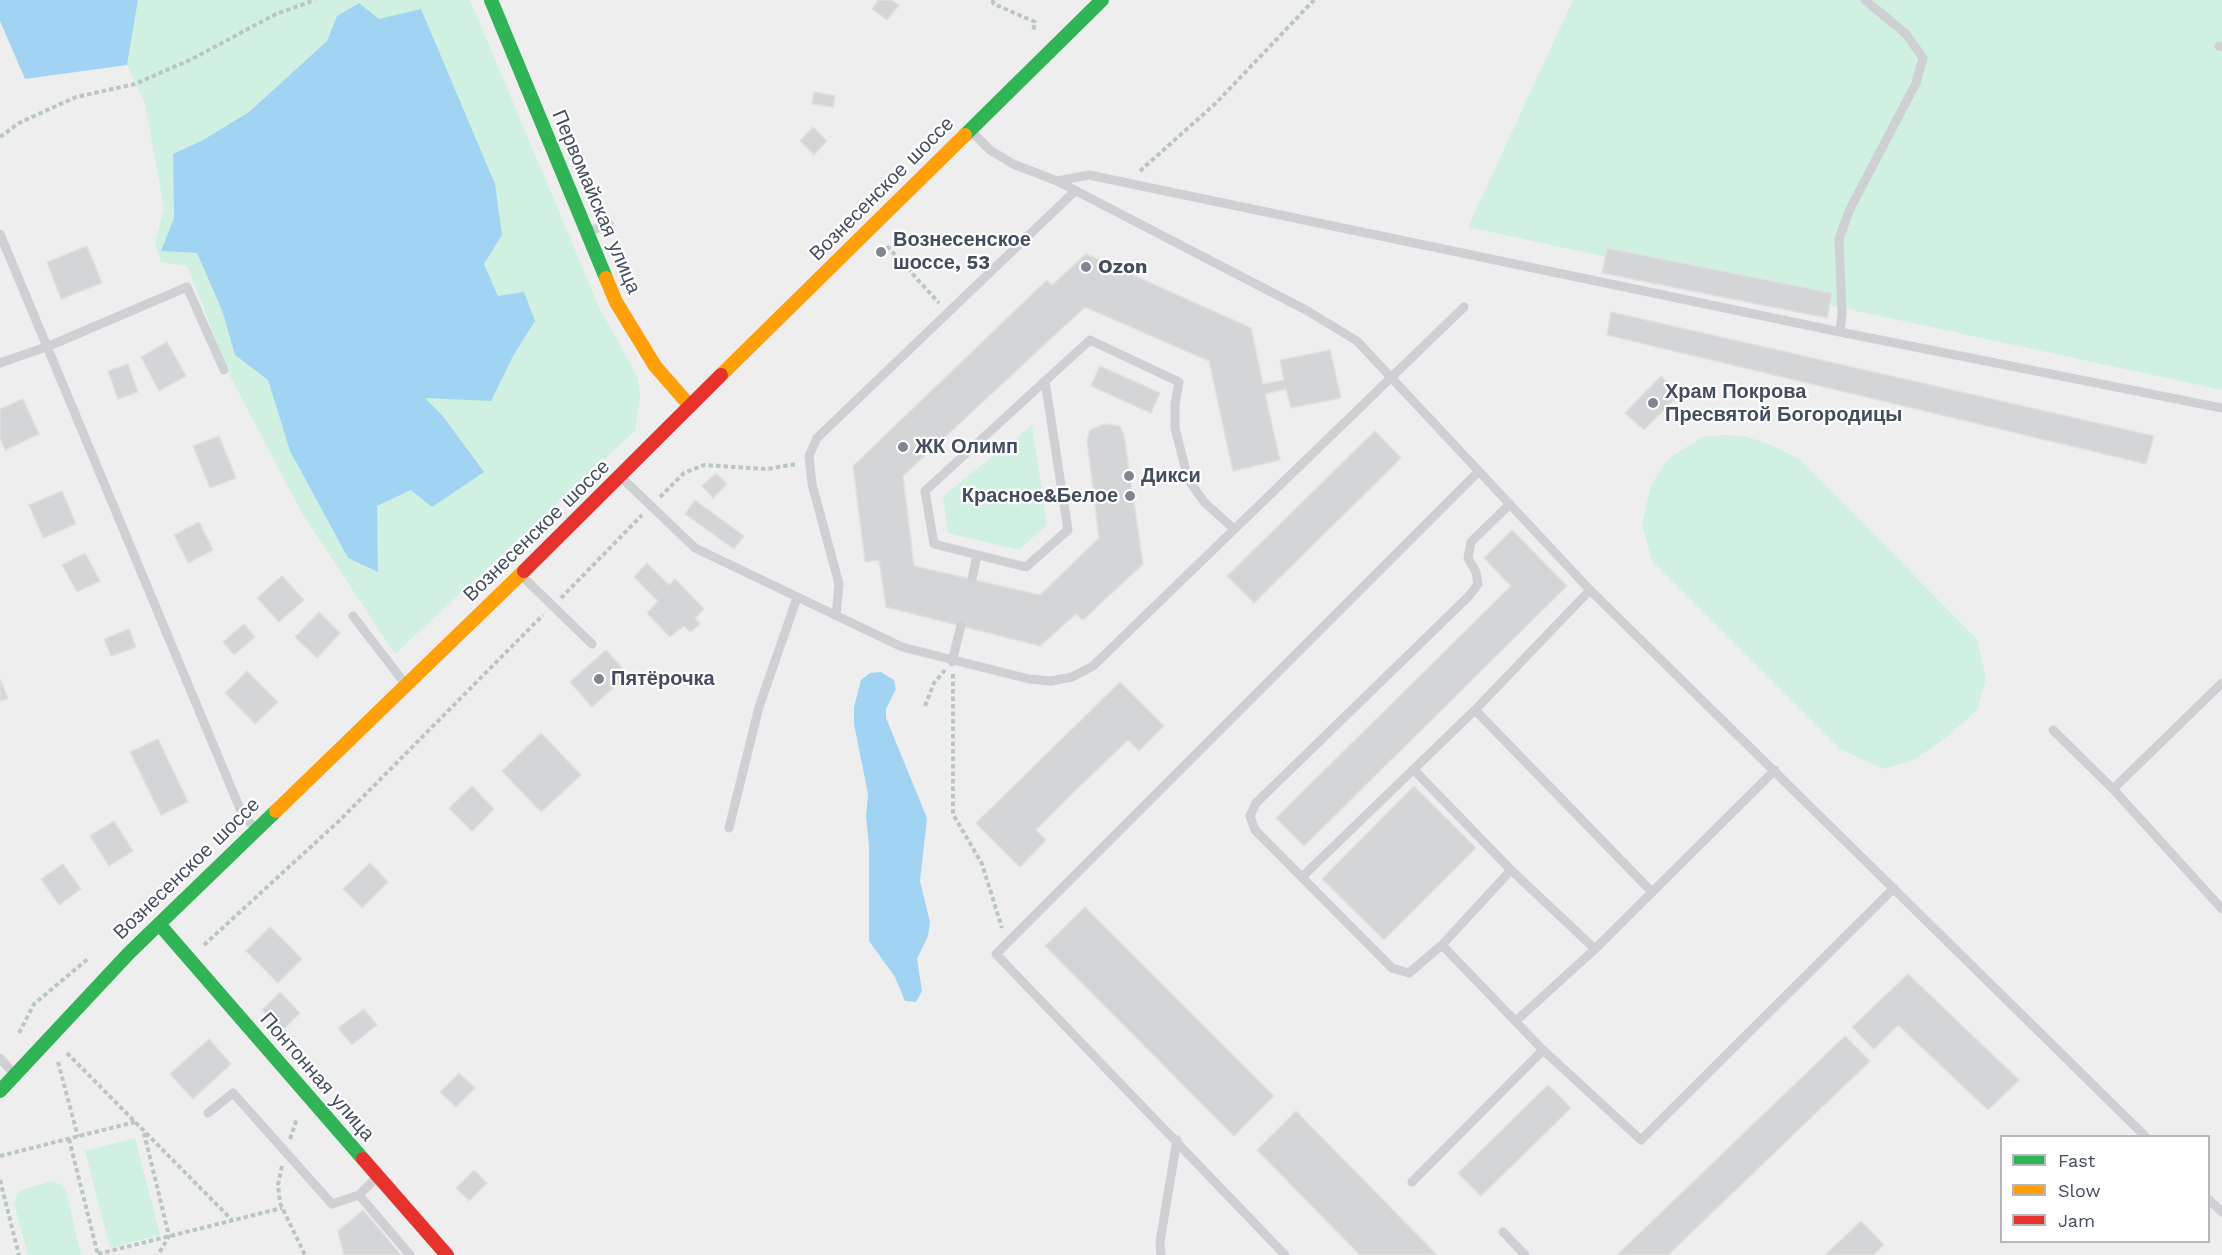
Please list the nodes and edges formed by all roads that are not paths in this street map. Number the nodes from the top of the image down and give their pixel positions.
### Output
1 (490, 0) edge
2 (1102, 0) edge
3 (1865, 0) edge
4 (970, 130) junction
5 (1057, 181) junction
6 (1075, 191) junction
7 (609, 224) dead end
8 (585, 233) junction
9 (0, 234) edge
10 (1464, 308) dead end
11 (1839, 332) junction
12 (49, 346) junction
13 (0, 363) edge
14 (224, 370) dead end
15 (1391, 378) junction
16 (1045, 381) junction
17 (690, 406) junction
18 (2222, 408) edge
19 (1478, 472) junction
20 (621, 477) junction
21 (1510, 504) junction
22 (1234, 530) junction
23 (977, 555) junction
24 (520, 574) junction
25 (972, 579) dead end
26 (1590, 590) junction
27 (797, 598) junction
28 (353, 616) dead end
29 (836, 616) junction
30 (961, 625) dead end
31 (591, 644) dead end
32 (952, 662) junction
33 (2222, 683) edge
34 (406, 685) junction
35 (1475, 711) junction
36 (2053, 730) dead end
37 (1414, 770) junction
38 (1775, 770) junction
39 (2113, 789) junction
40 (256, 828) junction
41 (729, 828) dead end
42 (1511, 870) junction
43 (1302, 877) junction
44 (1894, 888) junction
45 (1651, 891) junction
46 (2221, 905) edge
47 (159, 924) junction
48 (1442, 945) junction
49 (1595, 949) junction
50 (1517, 1020) junction
51 (1543, 1050) junction
52 (0, 1058) edge
53 (15, 1075) junction
54 (0, 1091) edge
55 (208, 1113) dead end
56 (2143, 1135) edge
57 (1177, 1140) junction
58 (378, 1176) junction
59 (1412, 1182) dead end
60 (359, 1195) junction
61 (2210, 1201) edge
62 (2222, 1212) edge
63 (1503, 1232) dead end
64 (410, 1255) edge
65 (447, 1255) edge
66 (1161, 1255) edge
67 (1284, 1255) edge
68 (1525, 1255) edge

1 - 8 main road, Первомайская улица
2 - 4 main road, Вознесенское шоссе
3 - 11 lane
4 - 5 lane
4 - 17 main road, Вознесенское шоссе
5 - 6 lane
5 - 11 lane
6 - 15 lane
6 - 29 lane
7 - 8 lane
8 - 17 main road, Первомайская улица
9 - 12 lane
10 - 15 lane
11 - 18 lane
12 - 13 lane
12 - 14 lane
12 - 40 lane
15 - 19 lane
15 - 22 lane
16 - 22 lane
16 - 23 lane
16 - 23 lane
17 - 20 main road, Вознесенское шоссе
19 - 21 lane
19 - 57 lane
20 - 24 main road, Вознесенское шоссе
20 - 27 lane
21 - 26 lane
21 - 43 lane
22 - 32 lane
23 - 25 lane
24 - 31 lane
24 - 34 main road, Вознесенское шоссе
26 - 35 lane
26 - 38 lane
27 - 29 lane
27 - 41 lane
28 - 34 lane
29 - 32 lane
30 - 32 lane
33 - 39 lane
34 - 40 main road, Вознесенское шоссе
35 - 37 lane
35 - 45 lane
36 - 39 lane
37 - 42 lane
37 - 43 lane
38 - 44 lane
38 - 45 lane
39 - 46 lane
40 - 47 main road, Вознесенское шоссе
42 - 48 lane
42 - 49 lane
43 - 48 lane
44 - 51 lane
44 - 56 lane
45 - 49 lane
47 - 53 main road, Вознесенское шоссе
47 - 58 main road, Понтонная улица
48 - 50 lane
49 - 50 lane
50 - 51 lane
51 - 59 lane
52 - 53 lane
53 - 54 main road, Вознесенское шоссе
55 - 60 lane
57 - 66 lane
57 - 67 lane
58 - 60 lane
58 - 65 main road, Понтонная улица
60 - 64 lane
61 - 62 lane
63 - 68 lane

